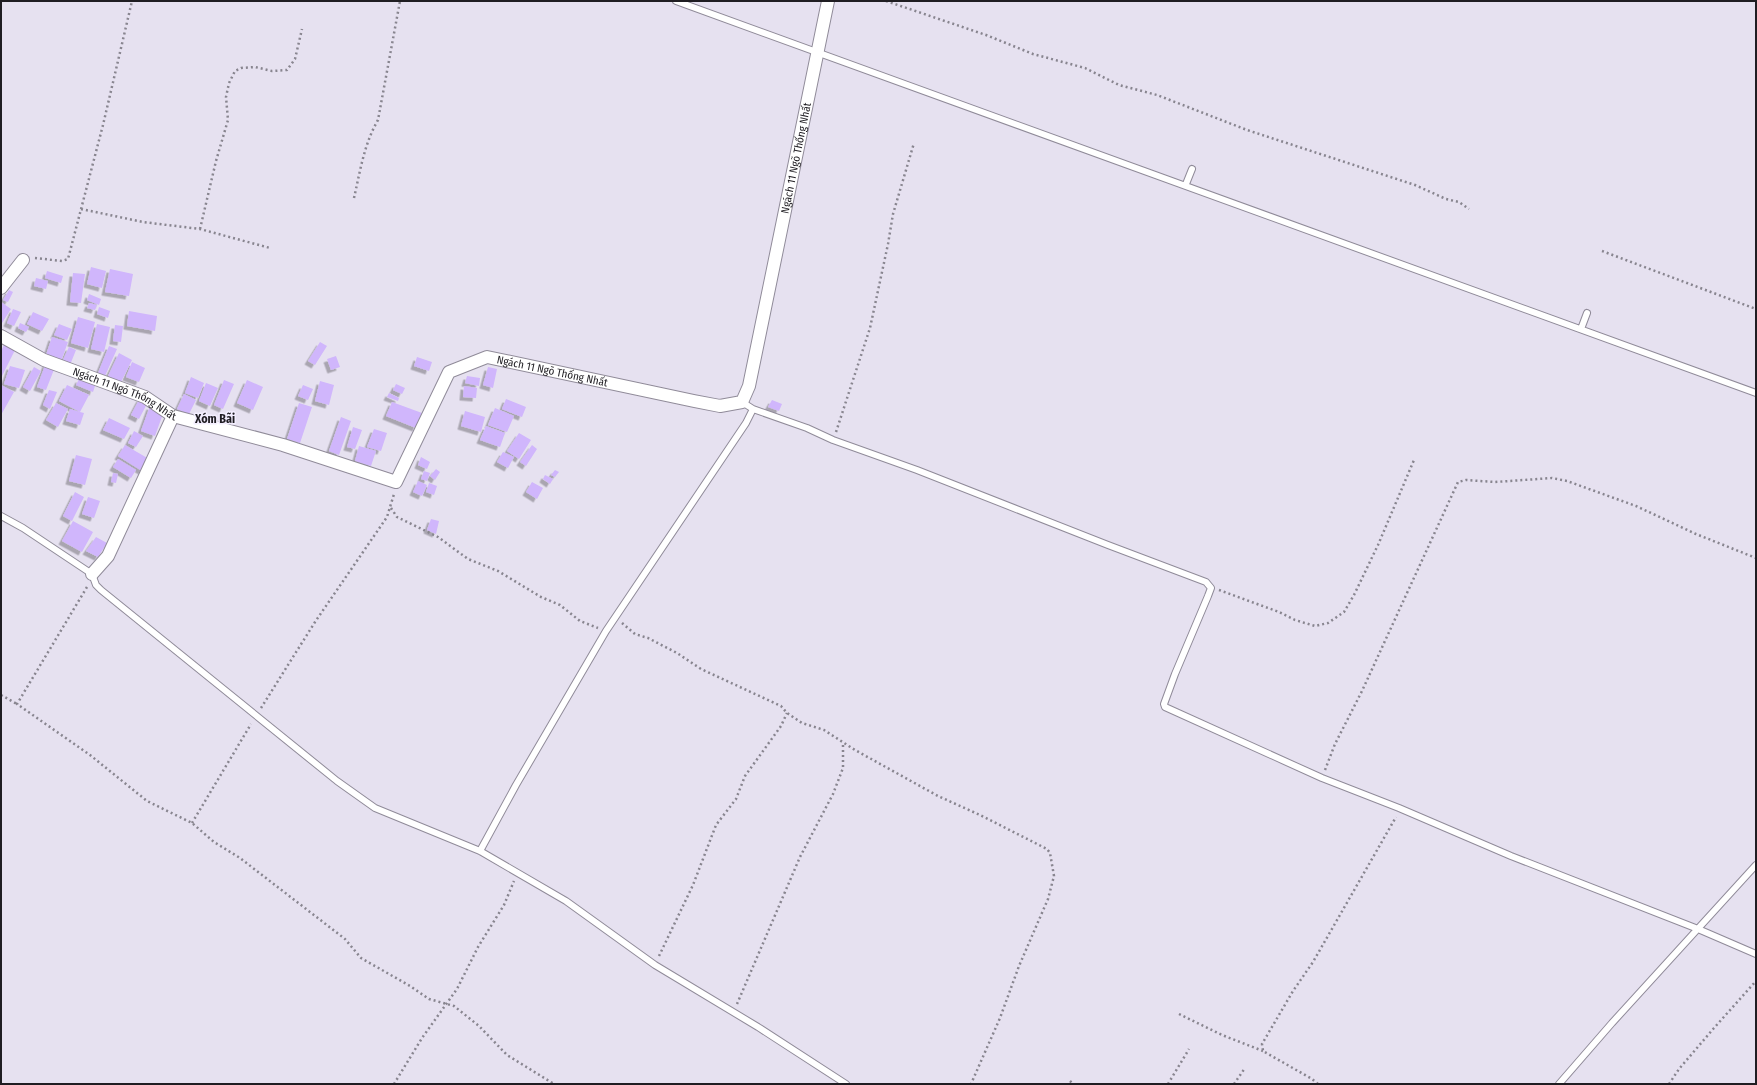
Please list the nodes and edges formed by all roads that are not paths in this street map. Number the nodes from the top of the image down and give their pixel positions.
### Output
1 (676, 1) edge
2 (828, 1) edge
3 (690, 4) edge
4 (818, 52) junction
5 (1192, 169) dead end
6 (1186, 184) junction
7 (23, 260) road end
8 (1, 288) edge
9 (1587, 313) dead end
10 (1581, 329) junction
11 (1, 336) edge
12 (1756, 393) edge
13 (742, 402) junction
14 (753, 409) junction
15 (174, 416) junction
16 (1, 516) edge
17 (92, 574) junction
18 (480, 851) junction
19 (1756, 865) edge
20 (1698, 929) junction
21 (1756, 954) edge
22 (846, 1084) edge
23 (1559, 1084) edge

1 - 3 lane
2 - 4 street, Ngách 11 Ngõ Thống Nhất
3 - 4 lane
4 - 6 lane
4 - 13 street, Ngách 11 Ngõ Thống Nhất
5 - 6 lane
6 - 10 lane
7 - 8 street
9 - 10 lane
10 - 12 lane
11 - 15 street, Ngách 11 Ngõ Thống Nhất
13 - 14 lane
13 - 15 street, Ngách 11 Ngõ Thống Nhất
14 - 18 lane
14 - 20 lane
15 - 17 street
16 - 17 lane
17 - 18 lane
18 - 22 lane
19 - 20 lane
20 - 21 lane
20 - 23 lane

